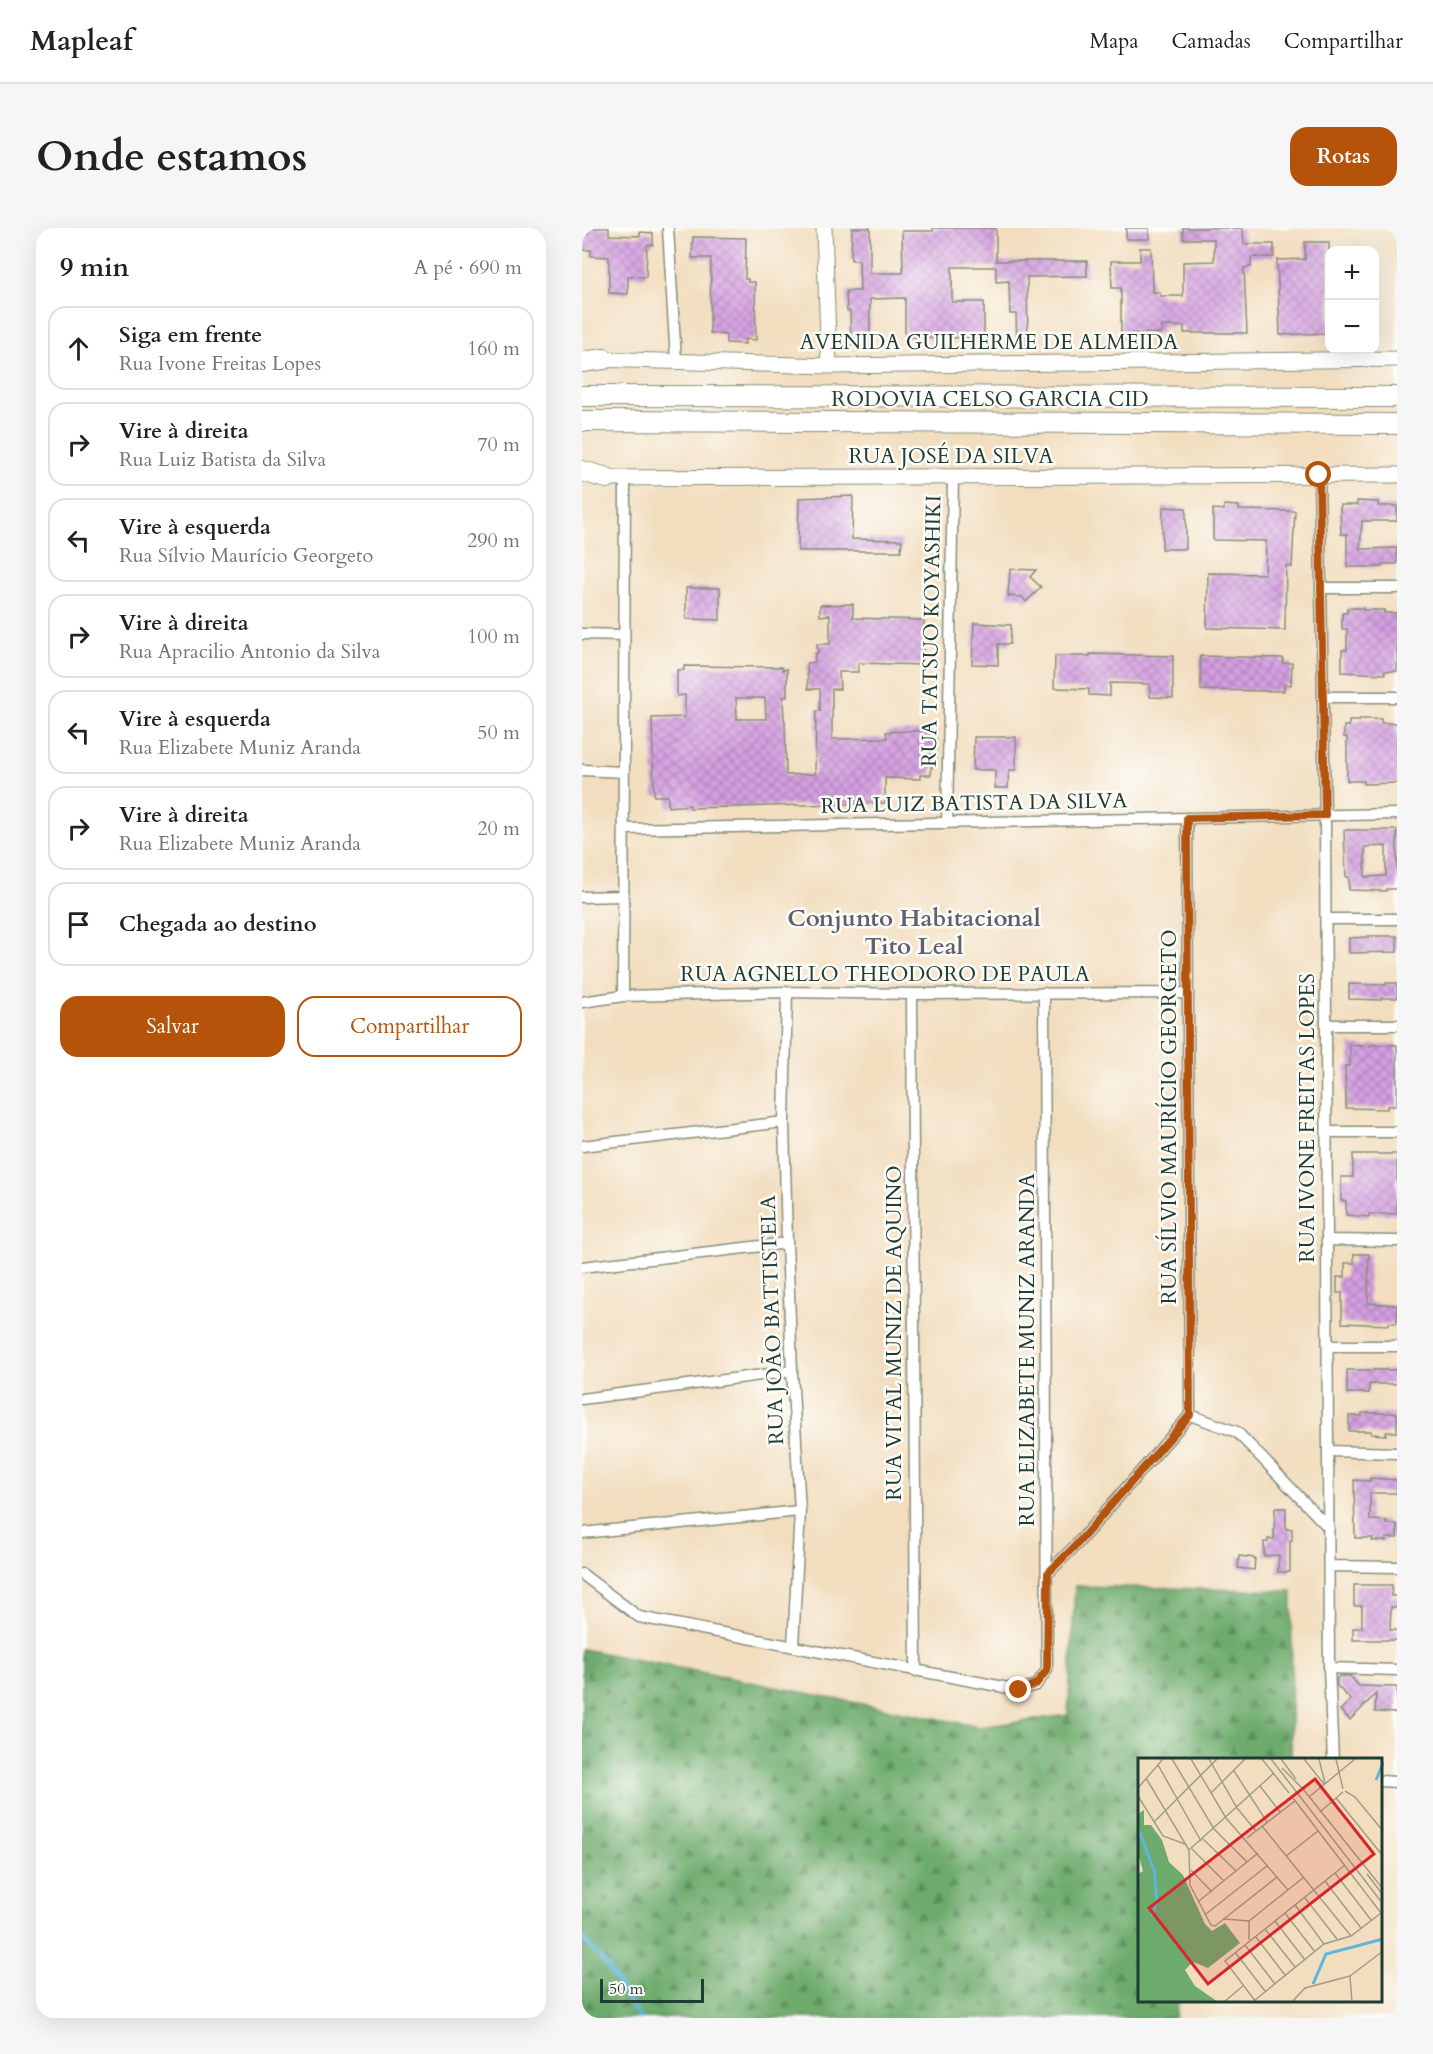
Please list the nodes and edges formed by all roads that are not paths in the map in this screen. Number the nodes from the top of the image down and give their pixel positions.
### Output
1 (668, 228) edge
2 (824, 228) edge
3 (604, 359) joint
4 (1397, 359) edge
5 (582, 360) edge
6 (676, 361) junction
7 (829, 366) junction
8 (582, 396) edge
9 (1397, 397) edge
10 (582, 421) edge
11 (1397, 424) edge
12 (582, 471) edge
13 (1319, 475) junction
14 (1397, 476) edge
15 (952, 477) junction
16 (582, 478) edge
17 (616, 478) junction
18 (1321, 588) junction
19 (1397, 588) edge
20 (582, 634) edge
21 (624, 635) junction
22 (1323, 697) junction
23 (1397, 698) edge
24 (582, 770) edge
25 (624, 772) junction
26 (1397, 814) edge
27 (1325, 815) junction
28 (1187, 818) junction
29 (947, 823) junction
30 (624, 829) junction
31 (623, 896) junction
32 (582, 897) edge
33 (1326, 919) junction
34 (1397, 919) edge
35 (788, 992) junction
36 (1044, 993) junction
37 (1188, 993) junction
38 (912, 994) junction
39 (623, 996) junction
40 (582, 1002) edge
41 (1326, 1025) junction
42 (1397, 1025) edge
43 (784, 1122) junction
44 (1327, 1132) junction
45 (1397, 1132) edge
46 (582, 1146) edge
47 (1327, 1240) junction
48 (1397, 1241) edge
49 (787, 1243) junction
50 (582, 1267) edge
51 (1328, 1346) junction
52 (1397, 1346) edge
53 (792, 1371) junction
54 (582, 1399) edge
55 (1190, 1415) junction
56 (1328, 1451) junction
57 (1397, 1452) edge
58 (800, 1511) junction
59 (1329, 1528) junction
60 (582, 1533) edge
61 (1329, 1566) junction
62 (1397, 1567) edge
63 (1048, 1573) junction
64 (582, 1574) edge
65 (794, 1646) junction
66 (1329, 1668) junction
67 (1397, 1670) edge
68 (916, 1671) junction
69 (1333, 1758) edge
70 (1382, 1781) edge
71 (1397, 1782) edge

1 - 6 street
2 - 7 street
3 - 5 highway
3 - 6 street, AVENIDA GUILHERME DE ALMEIDA
4 - 7 street, AVENIDA GUILHERME DE ALMEIDA
6 - 7 street, AVENIDA GUILHERME DE ALMEIDA
8 - 9 highway, RODOVIA CELSO GARCIA CID
10 - 11 highway, RODOVIA CELSO GARCIA CID
12 - 17 highway
13 - 14 street, RUA JOSÉ DA SILVA
13 - 15 street, RUA JOSÉ DA SILVA
13 - 18 street, RUA IVONE FREITAS LOPES
15 - 17 street, RUA JOSÉ DA SILVA
15 - 29 street, RUA TATSUO KOYASHIKI
16 - 17 street, RUA JOSÉ DA SILVA
17 - 21 street
18 - 19 street
18 - 22 street, RUA IVONE FREITAS LOPES
20 - 21 street
21 - 25 street
22 - 23 street
22 - 27 street, RUA IVONE FREITAS LOPES
24 - 25 street
25 - 30 street
26 - 27 street, RUA LUIZ BATISTA DA SILVA
27 - 28 street, RUA LUIZ BATISTA DA SILVA
27 - 33 street, RUA IVONE FREITAS LOPES
28 - 29 street, RUA LUIZ BATISTA DA SILVA
28 - 37 street, RUA SÍLVIO MAURÍCIO GEORGETO
29 - 30 street, RUA LUIZ BATISTA DA SILVA
30 - 31 street
31 - 32 street
31 - 39 street
33 - 34 street
33 - 41 street, RUA IVONE FREITAS LOPES
35 - 38 street, RUA AGNELLO THEODORO DE PAULA
35 - 39 street, RUA AGNELLO THEODORO DE PAULA
35 - 43 street, RUA JOÃO BATTISTELA
36 - 37 street, RUA AGNELLO THEODORO DE PAULA
36 - 38 street, RUA AGNELLO THEODORO DE PAULA
36 - 63 street, RUA ELIZABETE MUNIZ ARANDA
37 - 55 street, RUA SÍLVIO MAURÍCIO GEORGETO
38 - 68 street, RUA VITAL MUNIZ DE AQUINO
39 - 40 street, RUA AGNELLO THEODORO DE PAULA
41 - 42 street
41 - 44 street, RUA IVONE FREITAS LOPES
43 - 46 street
43 - 49 street, RUA JOÃO BATTISTELA
44 - 45 street
44 - 47 street, RUA IVONE FREITAS LOPES
47 - 48 street
47 - 51 street, RUA IVONE FREITAS LOPES
49 - 50 street
49 - 53 street, RUA JOÃO BATTISTELA
51 - 52 street
51 - 56 street, RUA IVONE FREITAS LOPES
53 - 54 street
53 - 58 street, RUA JOÃO BATTISTELA
55 - 59 street
55 - 63 street
56 - 57 street
56 - 59 street, RUA IVONE FREITAS LOPES
58 - 60 street
58 - 65 street, RUA JOÃO BATTISTELA
59 - 61 street, RUA IVONE FREITAS LOPES
61 - 62 street
61 - 66 street, RUA IVONE FREITAS LOPES
63 - 68 street, RUA ELIZABETE MUNIZ ARANDA
64 - 65 street
65 - 68 street
66 - 67 street
66 - 69 street, RUA IVONE FREITAS LOPES
70 - 71 street

